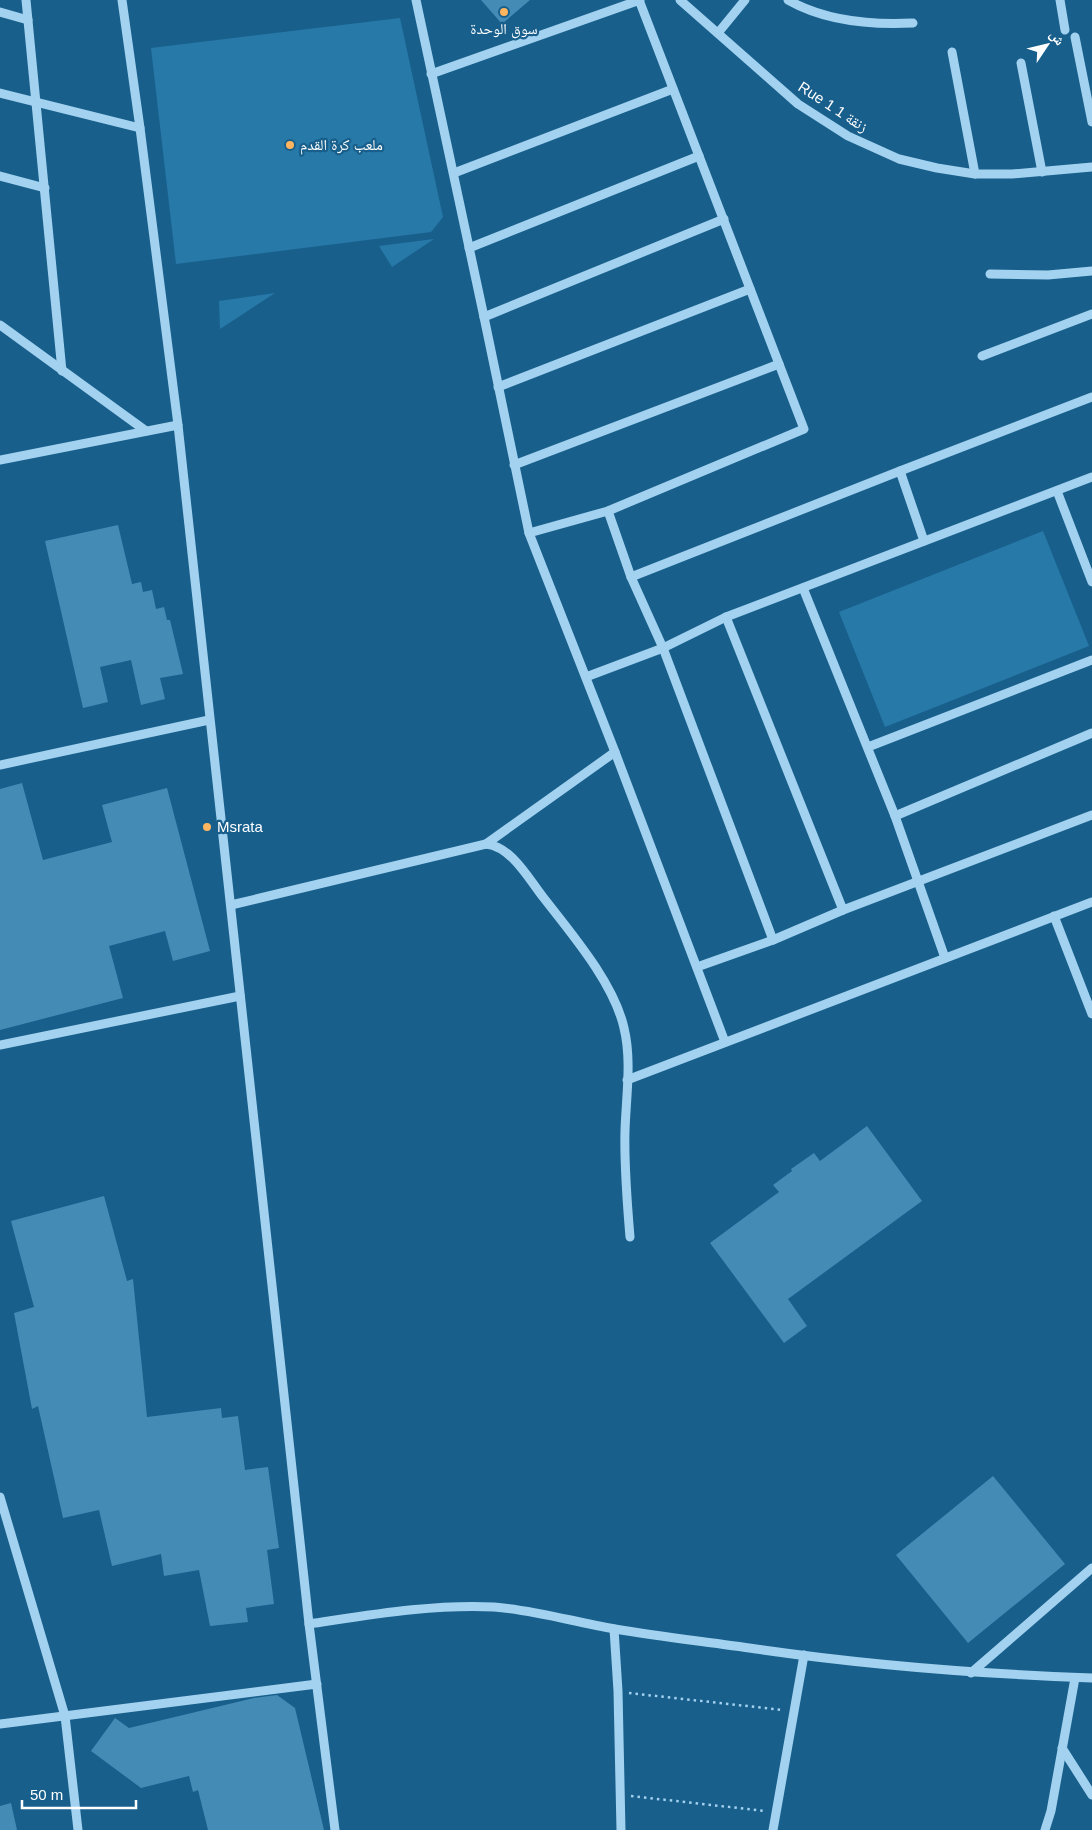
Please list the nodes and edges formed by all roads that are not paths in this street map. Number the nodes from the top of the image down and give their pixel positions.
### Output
1 (26, 0) edge
2 (122, 0) edge
3 (416, 0) edge
4 (640, 0) edge
5 (680, 0) edge
6 (745, 0) edge
7 (788, 0) edge
8 (1060, 0) edge
9 (0, 12) edge
10 (28, 20) junction
11 (913, 23) dead end
12 (1065, 30) dead end
13 (718, 33) junction
14 (1074, 37) dead end
15 (952, 52) dead end
16 (1021, 63) dead end
17 (431, 74) junction
18 (673, 88) junction
19 (0, 93) edge
20 (37, 104) junction
21 (1092, 122) edge
22 (140, 128) junction
23 (699, 156) junction
24 (1092, 167) edge
25 (1042, 172) junction
26 (454, 173) junction
27 (975, 174) junction
28 (0, 176) edge
29 (45, 188) junction
30 (724, 219) junction
31 (469, 248) junction
32 (1092, 270) edge
33 (990, 274) dead end
34 (750, 289) junction
35 (1092, 314) edge
36 (484, 317) junction
37 (0, 325) edge
38 (982, 356) dead end
39 (779, 364) junction
40 (62, 371) junction
41 (498, 387) junction
42 (1092, 397) edge
43 (178, 425) junction
44 (146, 431) junction
45 (0, 460) edge
46 (514, 465) junction
47 (900, 471) junction
48 (1092, 477) edge
49 (1057, 490) junction
50 (608, 511) junction
51 (529, 533) junction
52 (924, 541) junction
53 (631, 577) junction
54 (1092, 582) edge
55 (803, 588) junction
56 (726, 617) junction
57 (663, 648) junction
58 (1092, 660) edge
59 (586, 677) junction
60 (209, 720) junction
61 (1092, 733) edge
62 (868, 747) junction
63 (615, 752) junction
64 (0, 765) edge
65 (1092, 815) edge
66 (895, 816) junction
67 (486, 844) junction
68 (918, 881) junction
69 (1092, 902) edge
70 (231, 905) junction
71 (843, 910) junction
72 (1054, 916) junction
73 (773, 940) junction
74 (945, 958) junction
75 (697, 967) junction
76 (240, 996) junction
77 (1092, 1014) edge
78 (725, 1042) junction
79 (0, 1045) edge
80 (627, 1080) junction
81 (630, 1237) dead end
82 (0, 1497) edge
83 (1092, 1568) edge
84 (308, 1624) junction
85 (614, 1629) junction
86 (804, 1654) junction
87 (972, 1673) junction
88 (1075, 1678) junction
89 (1092, 1678) edge
90 (316, 1684) junction
91 (65, 1716) junction
92 (0, 1724) edge
93 (1062, 1748) junction
94 (1092, 1795) edge
95 (78, 1830) edge
96 (335, 1830) edge
97 (621, 1830) edge
98 (774, 1830) edge
99 (1045, 1830) edge

1 - 10 street
2 - 22 street
3 - 17 street
4 - 17 street
4 - 18 street
5 - 13 street, Rue 1 زنقة 1
6 - 13 street
7 - 11 street
8 - 12 street
9 - 10 street
10 - 20 street
13 - 27 street, Rue 1 زنقة 1
14 - 21 street
15 - 27 street
16 - 25 street
17 - 26 street
18 - 23 street
18 - 26 street
19 - 20 street
20 - 22 street
20 - 29 street
22 - 43 street
23 - 30 street
23 - 31 street
24 - 25 street, Rue 1 زنقة 1
25 - 27 street, Rue 1 زنقة 1
26 - 31 street
28 - 29 street
29 - 40 street
30 - 34 street
30 - 36 street
31 - 36 street
32 - 33 street
34 - 39 street
34 - 41 street
35 - 38 street
36 - 41 street
37 - 40 street
39 - 46 street
39 - 50 street
40 - 44 street
41 - 46 street
42 - 47 street
43 - 44 street
43 - 60 street
44 - 45 street
46 - 51 street
47 - 52 street
47 - 53 street
48 - 49 street
49 - 52 street
49 - 54 street
50 - 51 street
50 - 53 street
51 - 59 street
52 - 55 street
53 - 57 street
55 - 56 street
55 - 62 street
56 - 57 street
56 - 71 street
57 - 59 street
57 - 73 street
58 - 62 street
59 - 63 street
60 - 64 street
60 - 70 street
61 - 66 street
62 - 66 street
63 - 67 street
63 - 75 street
65 - 68 street
66 - 68 street
67 - 70 street
67 - 80 street
68 - 71 street
68 - 74 street
69 - 72 street
70 - 76 street
71 - 73 street
72 - 74 street
72 - 77 street
73 - 75 street
74 - 78 street
75 - 78 street
76 - 79 street
76 - 84 street
78 - 80 street
80 - 81 street
82 - 91 street
83 - 87 street
84 - 85 street
84 - 90 street
85 - 86 street
85 - 97 street
86 - 87 street
86 - 98 street
87 - 88 street
88 - 89 street
88 - 93 street
90 - 91 street
90 - 96 street
91 - 92 street
91 - 95 street
93 - 94 street
93 - 99 street

